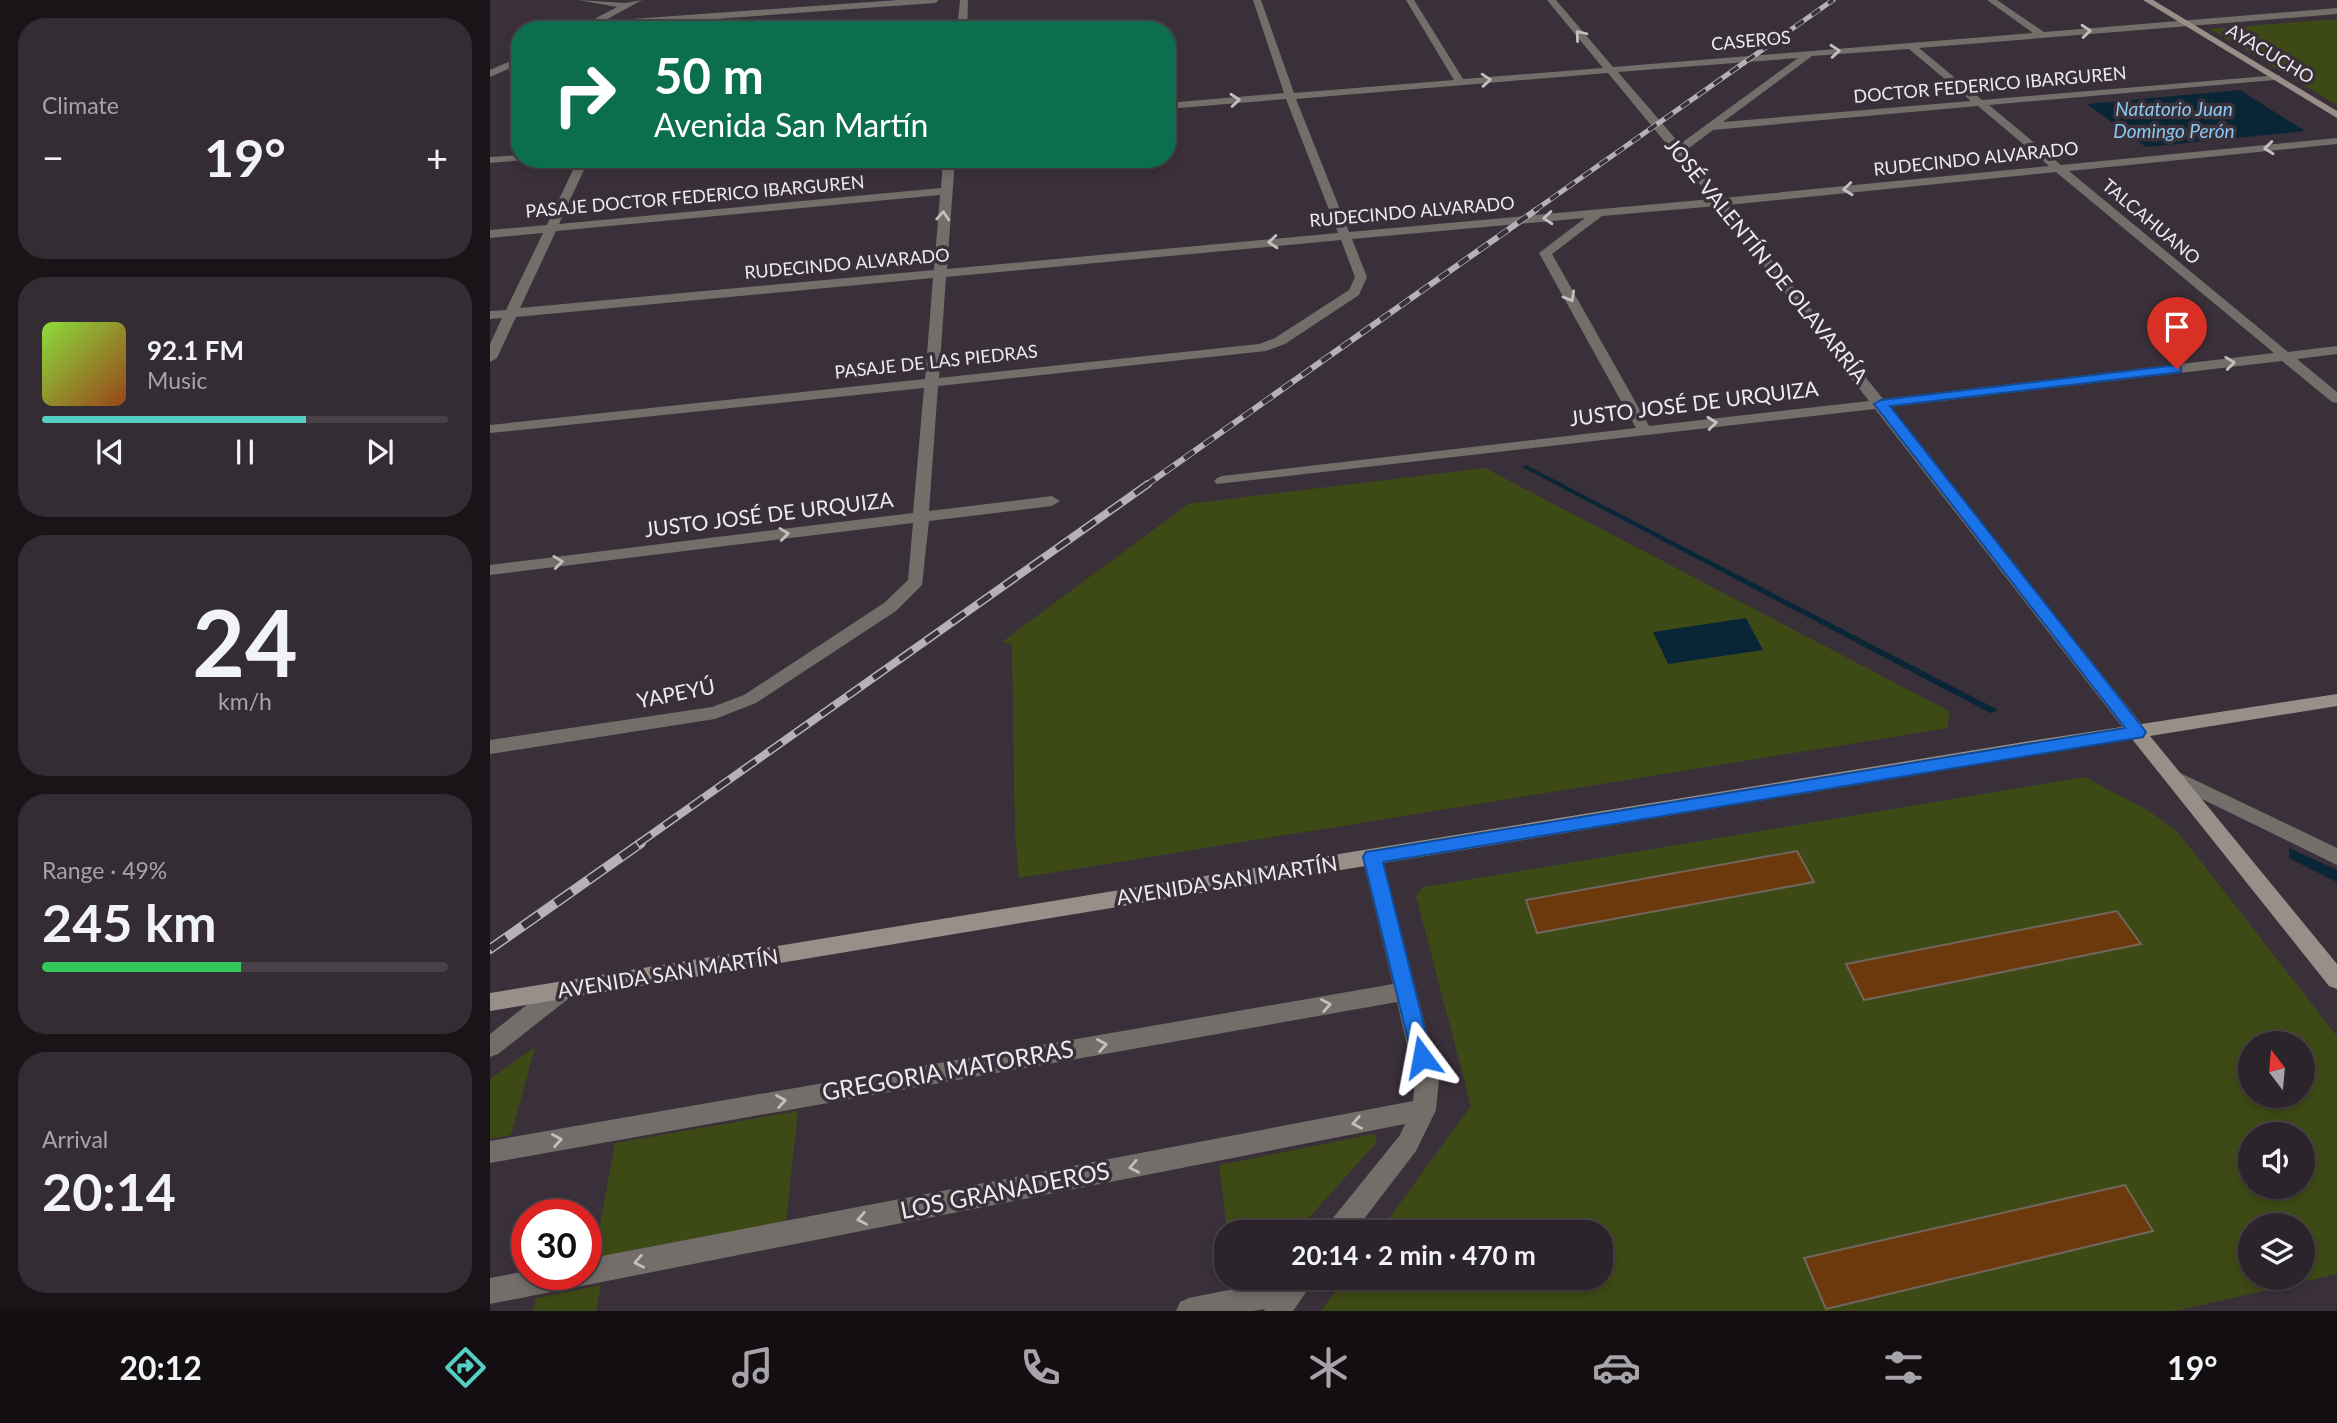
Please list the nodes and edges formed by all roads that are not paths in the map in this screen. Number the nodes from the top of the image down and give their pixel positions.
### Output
1 (582, 0) edge
2 (639, 0) edge
3 (935, 0) edge
4 (964, 0) edge
5 (1257, 0) edge
6 (1410, 0) edge
7 (1551, 0) edge
8 (1991, 0) edge
9 (2147, 0) edge
10 (628, 6) junction
11 (2337, 11) edge
12 (598, 21) edge
13 (700, 21) edge
14 (963, 21) edge
15 (2184, 23) junction
16 (2042, 35) junction
17 (1910, 45) junction
18 (1811, 53) junction
19 (511, 64) edge
20 (1609, 70) junction
21 (490, 74) edge
22 (2275, 77) junction
23 (1460, 82) junction
24 (1290, 96) junction
25 (1980, 103) junction
26 (1176, 105) edge
27 (2337, 115) edge
28 (1709, 127) junction
29 (2337, 141) edge
30 (1679, 150) junction
31 (511, 159) edge
32 (490, 160) edge
33 (580, 168) edge
34 (948, 168) edge
35 (2060, 169) junction
36 (944, 191) junction
37 (1719, 202) junction
38 (1599, 213) junction
39 (551, 229) junction
40 (490, 234) edge
41 (1345, 236) junction
42 (939, 273) junction
43 (512, 313) junction
44 (490, 315) edge
45 (2337, 350) edge
46 (2284, 356) junction
47 (490, 358) edge
48 (931, 382) junction
49 (2337, 399) edge
50 (1881, 404) junction
51 (490, 429) edge
52 (1644, 430) junction
53 (1222, 481) dead end
54 (1052, 501) dead end
55 (923, 517) junction
56 (490, 570) edge
57 (2337, 699) edge
58 (2137, 732) junction
59 (490, 747) edge
60 (2174, 777) junction
61 (1373, 857) junction
62 (2337, 857) edge
63 (2337, 980) edge
64 (1406, 991) junction
65 (560, 992) junction
66 (490, 1002) edge
67 (490, 1047) edge
68 (1424, 1110) junction
69 (490, 1152) edge
70 (1347, 1220) edge
71 (602, 1269) edge
72 (511, 1287) edge
73 (1274, 1290) edge
74 (1293, 1290) edge
75 (490, 1291) edge
76 (1189, 1311) edge
77 (1277, 1311) edge

1 - 10 street
2 - 10 street
3 - 13 street
4 - 14 street
5 - 24 street
6 - 23 street
20 -> 7 street, JOSÉ VALENTÍN DE OLAVARRÍA
8 - 16 street
9 - 15 main road, AYACUCHO
10 - 12 street
11 - 15 street, CASEROS
16 -> 15 street, CASEROS
15 - 22 main road, AYACUCHO
16 - 17 street, CASEROS
18 -> 17 street, CASEROS
17 - 25 street, TALCAHUANO
18 - 20 street, CASEROS
18 - 28 street
19 - 21 street
23 -> 20 street, CASEROS
20 - 30 street, JOSÉ VALENTÍN DE OLAVARRÍA
22 - 25 street, DOCTOR FEDERICO IBARGUREN
22 - 27 main road, AYACUCHO
23 - 24 street, CASEROS
26 -> 24 street, CASEROS
24 - 41 street
25 - 28 street, DOCTOR FEDERICO IBARGUREN
25 - 35 street, TALCAHUANO
28 - 30 street
29 -> 35 street, RUDECINDO ALVARADO
30 - 37 street, JOSÉ VALENTÍN DE OLAVARRÍA
31 - 32 street
33 - 39 street
34 - 36 street
35 -> 37 street, RUDECINDO ALVARADO
35 - 46 street, TALCAHUANO
36 - 39 street, PASAJE DOCTOR FEDERICO IBARGUREN
42 -> 36 street
37 - 38 street, RUDECINDO ALVARADO
37 - 50 street, JOSÉ VALENTÍN DE OLAVARRÍA
38 -> 41 street, RUDECINDO ALVARADO
38 -> 52 street
39 - 40 street, PASAJE DOCTOR FEDERICO IBARGUREN
39 - 43 street
41 -> 42 street, RUDECINDO ALVARADO
41 - 48 street, PASAJE DE LAS PIEDRAS
42 - 43 street, RUDECINDO ALVARADO
42 - 48 street
43 - 44 street, RUDECINDO ALVARADO
43 - 47 street
45 - 46 street, JUSTO JOSÉ DE URQUIZA
46 - 49 street, TALCAHUANO
50 -> 46 street, JUSTO JOSÉ DE URQUIZA
48 - 51 street, PASAJE DE LAS PIEDRAS
48 - 55 street
52 -> 50 street, JUSTO JOSÉ DE URQUIZA
50 - 58 street, JOSÉ VALENTÍN DE OLAVARRÍA
52 - 53 street, JUSTO JOSÉ DE URQUIZA
54 - 55 street, JUSTO JOSÉ DE URQUIZA
56 -> 55 street, JUSTO JOSÉ DE URQUIZA
55 - 59 street, YAPEYÚ
57 - 58 main road, AVENIDA SAN MARTÍN
58 - 60 main road, JOSÉ VALENTÍN DE OLAVARRÍA
58 - 61 main road, AVENIDA SAN MARTÍN
60 - 62 street
60 - 63 main road, JOSÉ VALENTÍN DE OLAVARRÍA
61 - 64 street
61 - 65 main road, AVENIDA SAN MARTÍN
64 - 68 street
69 -> 64 street, GREGORIA MATORRAS
65 - 66 main road, AVENIDA SAN MARTÍN
65 - 67 street
68 - 70 street
68 -> 71 street, LOS GRANADEROS
72 - 75 street
73 - 76 street
74 - 77 street

